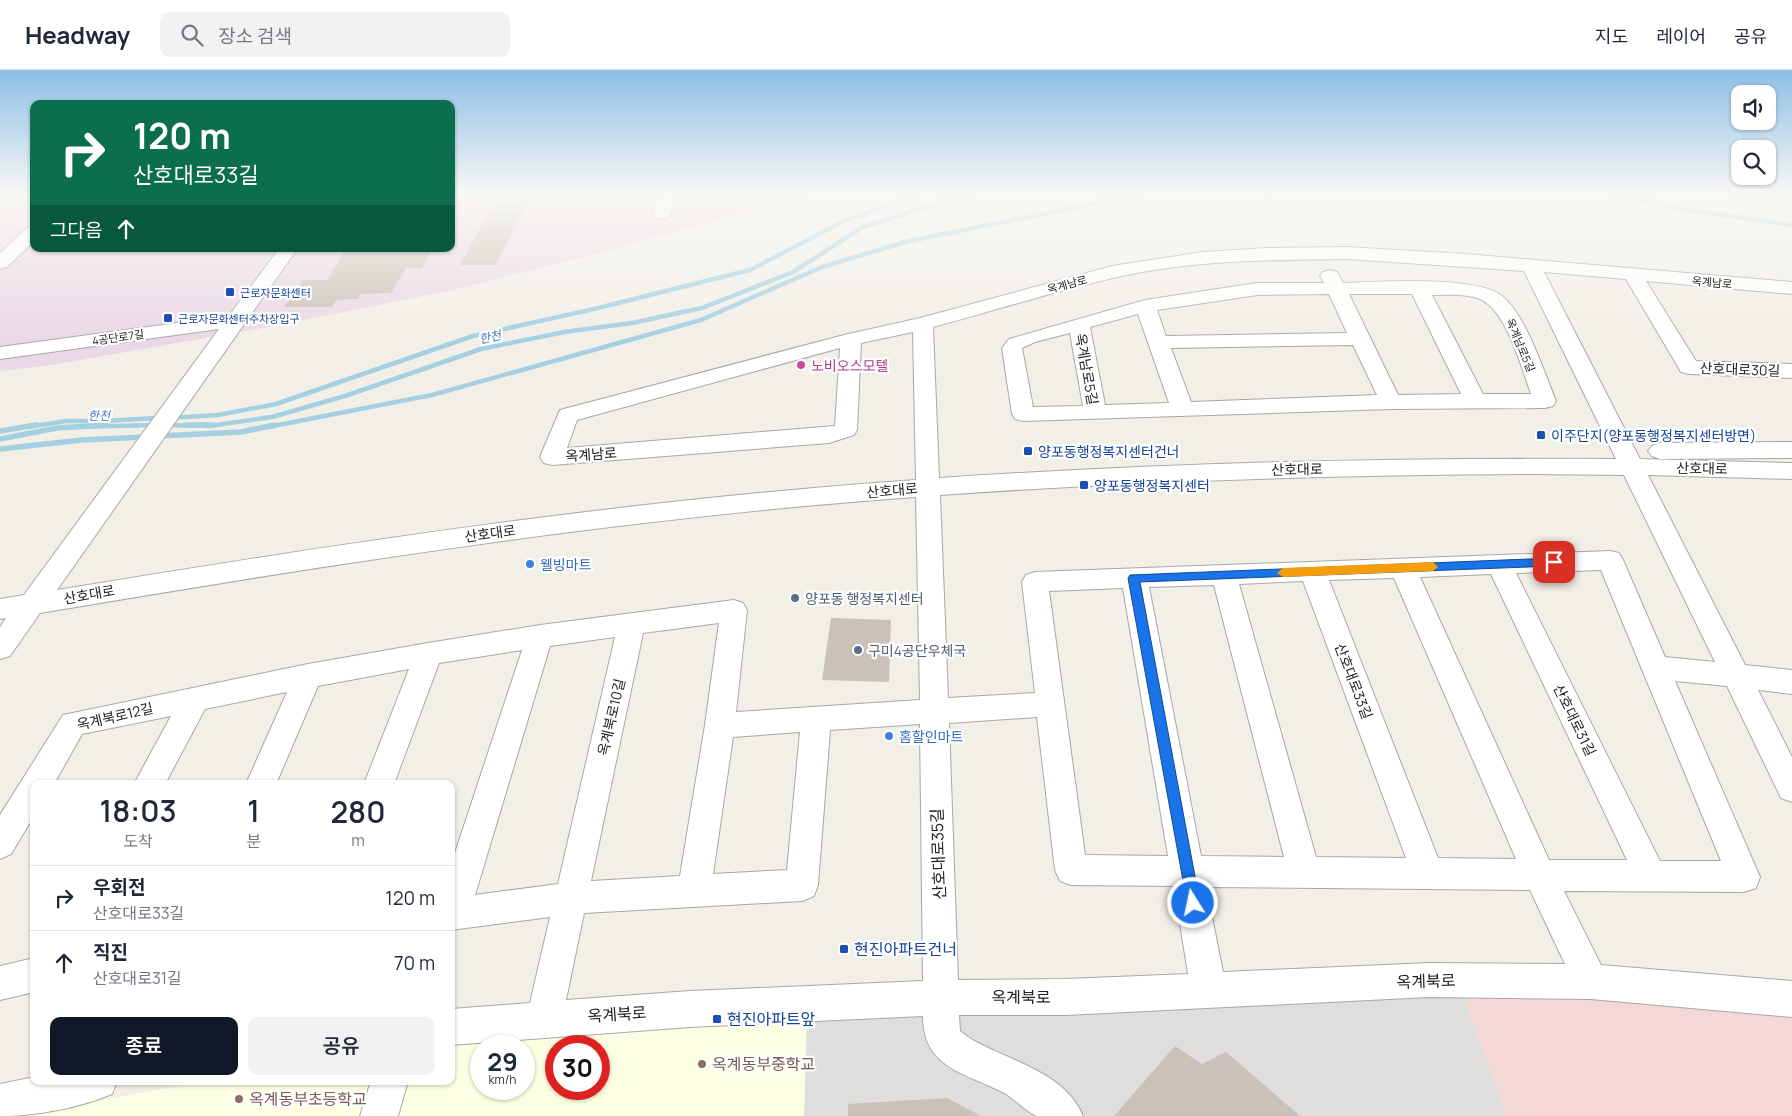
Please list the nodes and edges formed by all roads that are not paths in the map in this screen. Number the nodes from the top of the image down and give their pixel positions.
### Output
1 (21, 243) edge
2 (270, 252) edge
3 (285, 252) edge
4 (1318, 253) junction
5 (0, 263) edge
6 (1532, 266) junction
7 (1633, 275) junction
8 (1419, 288) junction
9 (1792, 288) edge
10 (1336, 289) junction
11 (1144, 306) junction
12 (226, 323) junction
13 (923, 324) junction
14 (1079, 324) junction
15 (851, 339) junction
16 (1360, 339) junction
17 (1159, 342) junction
18 (0, 353) edge
19 (1792, 371) edge
20 (1475, 401) junction
21 (1391, 402) junction
22 (1183, 410) junction
23 (1095, 413) junction
24 (1792, 450) edge
25 (1792, 458) edge
26 (1629, 460) junction
27 (1750, 469) junction
28 (1792, 471) edge
29 (1792, 478) edge
30 (927, 480) junction
31 (1499, 564) junction
32 (1403, 568) junction
33 (1312, 571) junction
34 (1224, 575) junction
35 (1134, 578) junction
36 (15, 601) edge
37 (632, 625) junction
38 (540, 636) junction
39 (0, 648) edge
40 (429, 654) junction
41 (1655, 667) junction
42 (308, 676) junction
43 (1736, 676) junction
44 (1792, 682) edge
45 (196, 699) junction
46 (1050, 704) junction
47 (934, 711) junction
48 (816, 718) junction
49 (720, 725) junction
50 (39, 780) edge
51 (151, 780) edge
52 (263, 780) edge
53 (381, 780) edge
54 (1792, 788) edge
55 (30, 795) edge
56 (0, 844) edge
57 (1187, 871) junction
58 (1304, 872) junction
59 (1428, 873) junction
60 (1539, 874) junction
61 (1651, 876) junction
62 (694, 890) junction
63 (570, 898) junction
64 (455, 905) edge
65 (455, 914) edge
66 (30, 976) edge
67 (1592, 982) junction
68 (0, 983) edge
69 (1209, 990) junction
70 (942, 998) junction
71 (1792, 999) edge
72 (544, 1019) junction
73 (455, 1027) edge
74 (80, 1085) edge
75 (389, 1085) edge
76 (0, 1102) edge
77 (379, 1116) edge
78 (1064, 1116) edge

1 - 5 street
2 - 12 street
3 - 12 street
4 - 6 street, 옥계남로
4 - 10 street
4 - 13 street, 옥계남로
6 - 7 street, 옥계남로
6 - 26 street
7 - 9 street, 옥계남로
7 - 19 street, 산호대로30길
8 - 10 street, 옥계남로5길
8 - 20 street
8 - 20 street, 옥계남로5길
10 - 11 street, 옥계남로5길
10 - 16 street
11 - 14 street, 옥계남로5길
11 - 17 street
12 - 18 street, 4공단로7길
12 - 36 street
13 - 15 street, 옥계남로
13 - 30 street
14 - 23 street, 옥계남로5길
14 - 23 street, 옥계남로5길
15 - 15 street, 옥계남로
16 - 17 street
16 - 21 street
17 - 22 street
20 - 21 street, 옥계남로5길
21 - 22 street, 옥계남로5길
22 - 23 street, 옥계남로5길
24 - 26 street
25 - 26 street, 산호대로
26 - 27 street, 산호대로
26 - 30 street, 산호대로
26 - 43 street
27 - 28 street, 산호대로
27 - 29 street
30 - 36 street, 산호대로
30 - 47 street, 산호대로35길
31 - 32 street
31 - 41 street
31 - 61 street, 산호대로31길
32 - 33 street
32 - 60 street
33 - 34 street
33 - 59 street, 산호대로33길
34 - 35 street
34 - 58 street
35 - 46 street
35 - 57 street
36 - 39 street
37 - 38 street
37 - 49 street
37 - 63 street, 옥계북로10길
38 - 40 street
38 - 64 street
40 - 42 street, 옥계북로12길
40 - 53 street
41 - 43 street
41 - 61 street
42 - 45 street, 옥계북로12길
42 - 52 street
43 - 44 street
43 - 54 street
45 - 50 street, 옥계북로12길
45 - 51 street
46 - 47 street
46 - 57 street
47 - 48 street
47 - 70 street, 산호대로35길
48 - 49 street
48 - 62 street
49 - 62 street
55 - 56 street
57 - 58 street
57 - 69 street
58 - 59 street
59 - 60 street
60 - 61 street
60 - 67 street
62 - 63 street
63 - 65 street
63 - 72 street, 옥계북로10길
66 - 68 street
67 - 69 street, 옥계북로
67 - 71 street, 옥계북로
69 - 70 street, 옥계북로
70 - 72 street, 옥계북로
70 - 78 street, 산호대로35길
72 - 73 street, 옥계북로
74 - 76 street
75 - 77 street

